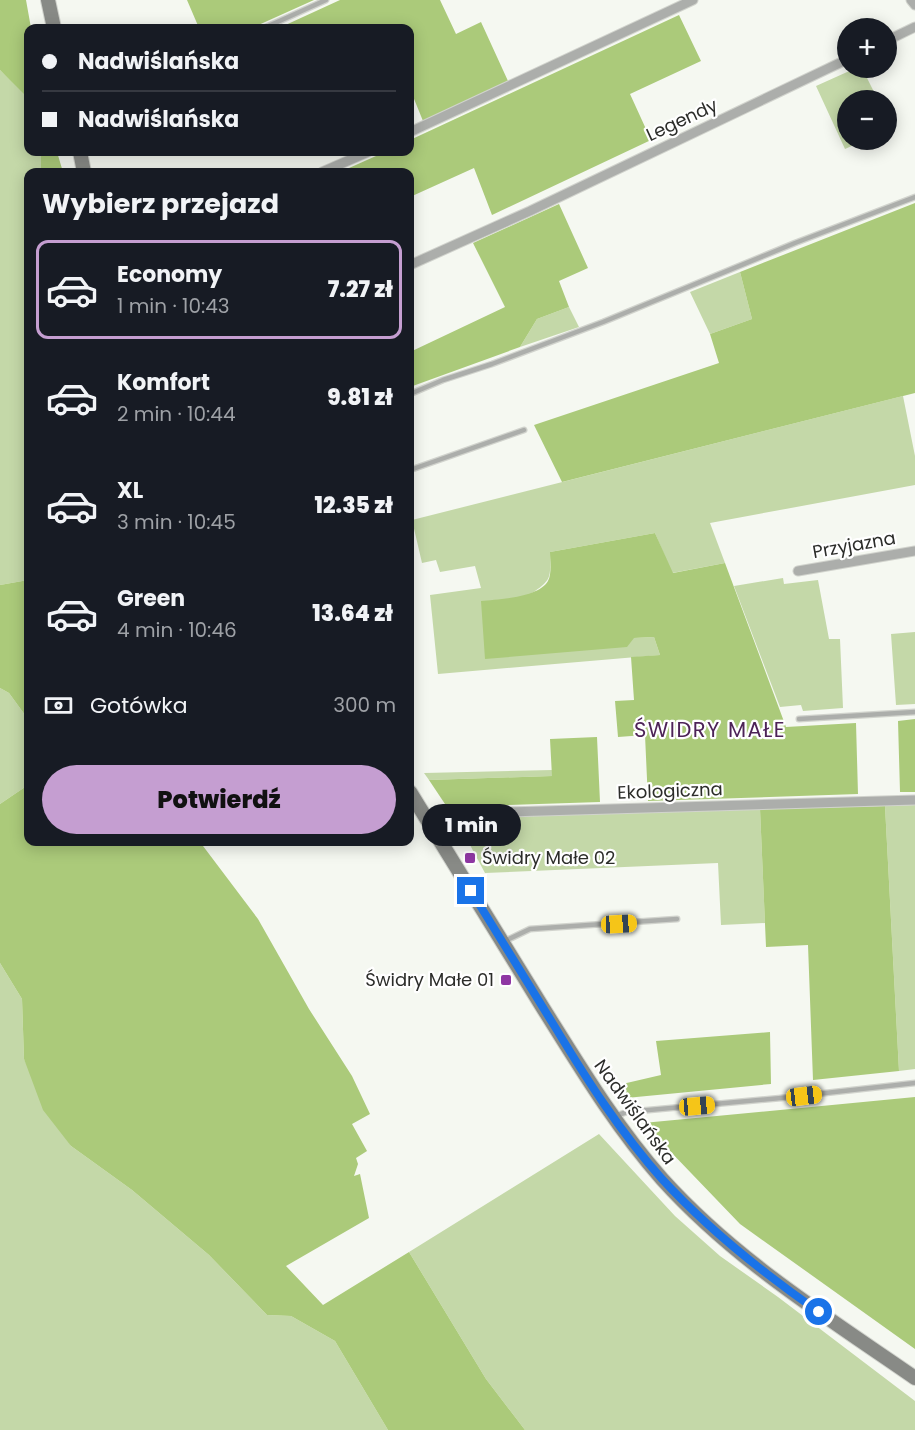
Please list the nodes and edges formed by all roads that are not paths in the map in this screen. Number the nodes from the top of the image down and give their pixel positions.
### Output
1 (48, 0) edge
2 (326, 0) edge
3 (693, 0) edge
4 (911, 0) edge
5 (915, 5) edge
6 (53, 24) edge
7 (273, 24) edge
8 (915, 27) edge
9 (897, 36) edge
10 (837, 64) edge
11 (414, 130) edge
12 (359, 156) edge
13 (331, 168) edge
14 (915, 197) edge
15 (414, 263) edge
16 (414, 392) edge
17 (524, 430) dead end
18 (414, 469) edge
19 (915, 551) edge
20 (798, 571) dead end
21 (915, 712) edge
22 (799, 719) dead end
23 (414, 799) edge
24 (915, 800) edge
25 (426, 819) junction
26 (677, 919) dead end
27 (502, 942) junction
28 (915, 1083) edge
29 (613, 1117) junction
30 (915, 1378) edge

1 - 6 main road
2 - 7 lane
3 - 11 street
4 - 5 street
8 - 9 street
10 - 15 street, Legendy
12 - 13 street
14 - 16 lane
17 - 18 lane
19 - 20 street, Przyjazna
21 - 22 lane
23 - 25 main road, Nadwiślańska
24 - 25 street, Ekologiczna
25 - 27 main road, Nadwiślańska
26 - 27 lane
27 - 29 main road, Nadwiślańska
28 - 29 lane
29 - 30 main road, Nadwiślańska

